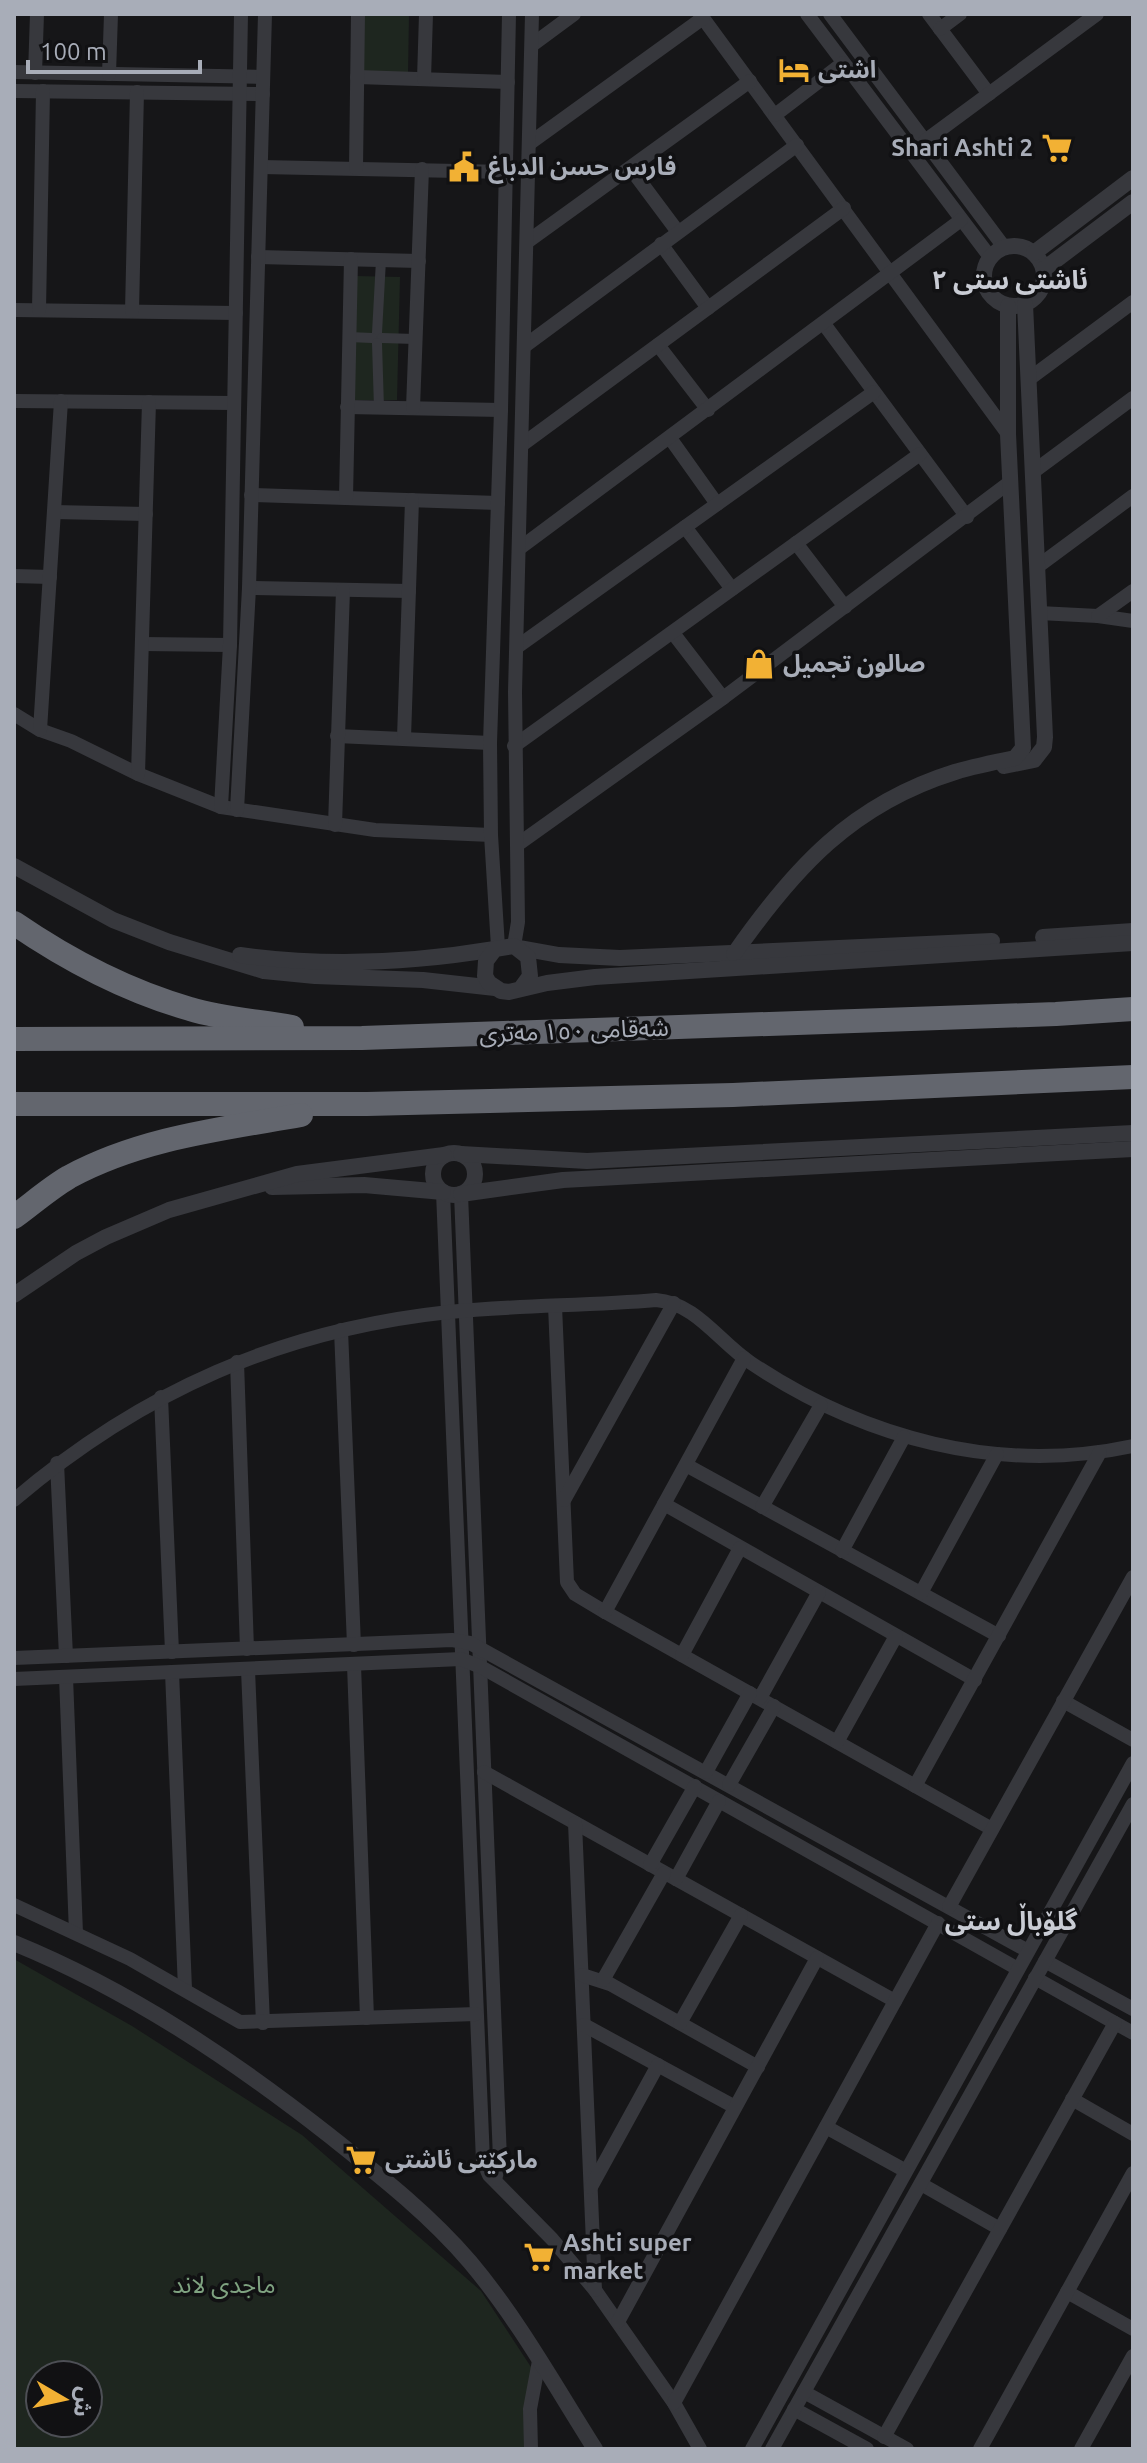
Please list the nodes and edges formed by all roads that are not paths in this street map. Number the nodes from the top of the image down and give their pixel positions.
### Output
1 (37, 14) edge
2 (111, 14) edge
3 (241, 14) edge
4 (265, 14) edge
5 (358, 14) edge
6 (426, 14) edge
7 (509, 14) edge
8 (532, 14) edge
9 (574, 14) edge
10 (807, 14) edge
11 (830, 14) edge
12 (929, 14) edge
13 (960, 14) edge
14 (1097, 14) edge
15 (701, 16) edge
16 (940, 29) junction
17 (532, 45) junction
18 (843, 63) junction
19 (14, 72) edge
20 (35, 73) junction
21 (109, 74) junction
22 (240, 77) junction
23 (263, 77) junction
24 (357, 77) junction
25 (424, 79) junction
26 (750, 81) junction
27 (508, 82) junction
28 (14, 91) edge
29 (43, 91) junction
30 (137, 92) junction
31 (240, 94) junction
32 (263, 94) junction
33 (989, 94) junction
34 (775, 115) junction
35 (925, 141) junction
36 (530, 143) junction
37 (797, 145) junction
38 (261, 167) junction
39 (356, 168) junction
40 (422, 169) junction
41 (631, 169) junction
42 (507, 172) junction
43 (1133, 178) edge
44 (1133, 202) edge
45 (844, 208) junction
46 (961, 220) junction
47 (678, 232) junction
48 (527, 242) junction
49 (661, 244) junction
50 (1004, 247) junction
51 (1034, 253) junction
52 (258, 257) junction
53 (990, 257) junction
54 (351, 259) junction
55 (381, 260) junction
56 (419, 261) junction
57 (1044, 269) junction
58 (891, 271) junction
59 (1133, 302) edge
60 (1025, 304) junction
61 (1008, 306) junction
62 (708, 308) junction
63 (14, 310) edge
64 (39, 310) junction
65 (132, 311) junction
66 (236, 313) junction
67 (824, 324) junction
68 (349, 337) junction
69 (377, 338) junction
70 (415, 339) junction
71 (526, 345) junction
72 (658, 345) junction
73 (1029, 379) junction
74 (874, 392) junction
75 (1133, 398) edge
76 (14, 401) edge
77 (61, 401) junction
78 (149, 402) junction
79 (234, 403) junction
80 (347, 407) junction
81 (379, 408) junction
82 (413, 408) junction
83 (501, 410) junction
84 (708, 410) junction
85 (1008, 434) junction
86 (670, 438) junction
87 (523, 444) junction
88 (920, 454) junction
89 (1033, 472) junction
90 (1010, 482) junction
91 (251, 495) junction
92 (1133, 496) edge
93 (346, 498) junction
94 (412, 500) junction
95 (498, 503) junction
96 (717, 504) junction
97 (54, 512) junction
98 (146, 514) junction
99 (967, 517) junction
100 (685, 527) junction
101 (796, 543) junction
102 (520, 548) junction
103 (1037, 567) junction
104 (14, 576) edge
105 (50, 577) junction
106 (249, 588) junction
107 (732, 589) junction
108 (343, 590) junction
109 (409, 591) junction
110 (1133, 591) edge
111 (845, 607) junction
112 (1039, 613) junction
113 (1098, 616) junction
114 (1133, 621) edge
115 (673, 633) junction
116 (142, 644) junction
117 (230, 645) junction
118 (517, 647) junction
119 (723, 698) junction
120 (14, 714) edge
121 (40, 730) junction
122 (337, 736) junction
123 (1022, 737) junction
124 (1045, 737) junction
125 (404, 738) junction
126 (490, 743) junction
127 (514, 746) junction
128 (955, 772) junction
129 (138, 774) junction
130 (221, 807) junction
131 (237, 810) junction
132 (335, 825) junction
133 (491, 835) junction
134 (517, 845) junction
135 (14, 866) edge
136 (14, 923) edge
137 (1133, 931) edge
138 (1133, 943) edge
139 (506, 947) junction
140 (215, 954) junction
141 (734, 954) junction
142 (522, 987) junction
143 (495, 988) junction
144 (1133, 1009) edge
145 (362, 1038) junction
146 (14, 1039) edge
147 (1133, 1077) edge
148 (14, 1104) edge
149 (367, 1104) junction
150 (1133, 1133) edge
151 (1133, 1149) edge
152 (452, 1155) junction
153 (258, 1187) junction
154 (443, 1192) junction
155 (461, 1194) junction
156 (14, 1217) edge
157 (14, 1295) edge
158 (674, 1303) junction
159 (555, 1306) junction
160 (466, 1311) junction
161 (447, 1313) junction
162 (341, 1330) junction
163 (744, 1358) junction
164 (237, 1362) junction
165 (161, 1397) junction
166 (821, 1405) junction
167 (904, 1437) junction
168 (1133, 1446) edge
169 (1100, 1452) junction
170 (997, 1454) junction
171 (57, 1463) junction
172 (686, 1465) junction
173 (14, 1500) edge
174 (564, 1500) junction
175 (664, 1504) junction
176 (762, 1507) junction
177 (740, 1548) junction
178 (842, 1551) junction
179 (1133, 1577) edge
180 (819, 1592) junction
181 (921, 1593) junction
182 (605, 1612) junction
183 (896, 1636) junction
184 (999, 1636) junction
185 (460, 1641) junction
186 (354, 1645) junction
187 (479, 1646) junction
188 (247, 1649) junction
189 (172, 1652) junction
190 (682, 1655) junction
191 (66, 1656) junction
192 (14, 1658) edge
193 (461, 1659) junction
194 (354, 1665) junction
195 (481, 1667) junction
196 (248, 1670) junction
197 (172, 1672) junction
198 (66, 1677) junction
199 (14, 1679) edge
200 (975, 1680) junction
201 (755, 1695) junction
202 (1063, 1701) junction
203 (774, 1706) junction
204 (1133, 1740) edge
205 (837, 1742) junction
206 (1133, 1763) edge
207 (484, 1772) junction
208 (706, 1772) junction
209 (729, 1785) junction
210 (695, 1786) junction
211 (915, 1786) junction
212 (719, 1801) junction
213 (1133, 1804) edge
214 (575, 1823) junction
215 (992, 1829) junction
216 (650, 1865) junction
217 (670, 1876) junction
218 (14, 1905) edge
219 (949, 1907) junction
220 (741, 1915) junction
221 (938, 1923) junction
222 (76, 1933) junction
223 (14, 1943) edge
224 (1028, 1951) junction
225 (817, 1958) junction
226 (1045, 1961) junction
227 (1018, 1969) junction
228 (582, 1975) junction
229 (1035, 1978) junction
230 (603, 1980) junction
231 (185, 1989) junction
232 (1133, 1991) edge
233 (895, 2001) junction
234 (1129, 2007) edge
235 (476, 2014) junction
236 (367, 2018) junction
237 (263, 2023) junction
238 (680, 2023) junction
239 (1115, 2023) junction
240 (584, 2025) junction
241 (1133, 2033) edge
242 (658, 2065) junction
243 (758, 2067) junction
244 (1072, 2099) junction
245 (735, 2107) junction
246 (826, 2127) junction
247 (1133, 2134) edge
248 (906, 2171) junction
249 (1133, 2173) edge
250 (495, 2180) junction
251 (921, 2184) junction
252 (591, 2188) junction
253 (1000, 2229) junction
254 (595, 2290) junction
255 (1067, 2292) junction
256 (618, 2322) junction
257 (1133, 2329) edge
258 (1133, 2356) edge
259 (539, 2361) junction
260 (804, 2392) junction
261 (674, 2403) junction
262 (794, 2409) junction
263 (884, 2437) junction
264 (531, 2449) edge
265 (595, 2449) edge
266 (700, 2449) edge
267 (752, 2449) edge
268 (772, 2449) edge
269 (867, 2449) edge
270 (907, 2449) edge
271 (980, 2449) edge
272 (1081, 2449) edge

1 - 20 street
2 - 21 street
3 - 22 street
4 - 23 street
5 - 24 street
6 - 25 street
7 - 27 street
8 - 17 street
9 - 17 street
10 - 18 street
11 - 35 street
12 - 16 street
13 - 16 street
14 - 33 street
15 - 26 street
15 - 36 street
16 - 33 street
17 - 36 street
18 - 34 street
18 - 46 street
19 - 20 street
20 - 21 street
21 - 22 street
22 - 23 street
22 - 31 street
23 - 32 street
24 - 25 street
24 - 39 street
25 - 27 street
26 - 34 street
26 - 41 street
27 - 42 street
28 - 29 street
29 - 30 street
29 - 64 street
30 - 31 street
30 - 65 street
31 - 32 street
31 - 66 street
32 - 38 street
33 - 35 street
34 - 37 street
35 - 50 street
36 - 48 street
37 - 45 street
37 - 47 street
38 - 39 street
38 - 52 street
39 - 40 street
40 - 42 street
40 - 56 street
41 - 47 street
41 - 48 street
42 - 83 street
43 - 51 street
44 - 57 street
45 - 58 street
45 - 62 street
46 - 53 street
46 - 58 street
47 - 49 street
48 - 71 street
49 - 62 street
49 - 71 street
50 - 51 street
50 - 53 street
51 - 57 street
52 - 54 street
52 - 91 street
53 - 61 street
54 - 55 street
54 - 68 street
55 - 56 street
55 - 69 street
56 - 70 street
57 - 60 street
58 - 67 street
58 - 85 street
59 - 73 street
60 - 61 street
60 - 73 street
61 - 85 street
62 - 72 street
63 - 64 street
64 - 65 street
65 - 66 street
66 - 79 street
67 - 74 street
67 - 84 street
68 - 69 street
68 - 80 street
69 - 70 street
69 - 81 street
70 - 82 street
71 - 87 street
72 - 84 street
72 - 87 street
73 - 89 street
74 - 88 street
74 - 96 street
75 - 89 street
76 - 77 street
77 - 78 street
77 - 97 street
78 - 79 street
78 - 98 street
79 - 117 street
80 - 81 street
80 - 93 street
81 - 82 street
82 - 83 street
83 - 95 street
84 - 86 street
85 - 90 street
86 - 96 street
86 - 102 street
87 - 102 street
88 - 99 street
88 - 101 street
89 - 103 street
90 - 99 street
90 - 123 street
91 - 93 street
91 - 106 street
92 - 103 street
93 - 94 street
94 - 95 street
94 - 109 street
95 - 126 street
96 - 100 street
97 - 98 street
97 - 105 street
98 - 116 street
99 - 111 street
100 - 107 street
100 - 118 street
101 - 107 street
101 - 111 street
102 - 118 street
103 - 112 street
104 - 105 street
105 - 121 street
106 - 108 street
106 - 131 street
107 - 115 street
108 - 109 street
108 - 122 street
109 - 125 street
110 - 113 street
111 - 119 street
112 - 113 street
112 - 124 street
113 - 114 street
115 - 119 street
115 - 127 street
116 - 117 street
116 - 129 street
117 - 130 street
118 - 127 street
119 - 134 street
120 - 121 street
121 - 129 street
122 - 125 street
122 - 132 street
123 - 124 street
123 - 128 street
124 - 128 street
125 - 126 street
126 - 133 street
127 - 134 street
128 - 141 street
129 - 130 street
130 - 131 street
131 - 132 street
132 - 133 street
133 - 139 street
134 - 139 street
135 - 140 street
136 - 145 highway
137 - 141 street
138 - 142 street
139 - 140 street
139 - 141 street
139 - 142 street
139 - 143 street
140 - 143 street
142 - 143 street
144 - 145 highway, شەقامی ١٥٠ مەتری
145 - 146 highway, شەقامی ١٥٠ مەتری
147 - 149 highway
148 - 149 highway
149 - 156 highway
150 - 152 street
151 - 155 street
152 - 153 street
152 - 154 street
152 - 155 street
153 - 154 street
153 - 157 street
154 - 155 street
154 - 161 street
155 - 160 street
158 - 159 street
158 - 163 street
158 - 174 street
159 - 160 street
159 - 174 street
160 - 161 street
160 - 187 street
161 - 162 street
161 - 185 street
162 - 164 street
162 - 186 street
163 - 166 street
163 - 172 street
164 - 165 street
164 - 188 street
165 - 171 street
165 - 189 street
166 - 167 street
166 - 176 street
167 - 170 street
167 - 178 street
168 - 169 street
169 - 170 street
169 - 184 street
170 - 181 street
171 - 173 street
171 - 191 street
172 - 175 street
172 - 176 street
174 - 182 street
175 - 177 street
175 - 182 street
176 - 178 street
177 - 180 street
177 - 190 street
178 - 181 street
179 - 202 street
180 - 183 street
180 - 201 street
181 - 184 street
182 - 190 street
183 - 200 street
183 - 205 street
184 - 200 street
185 - 186 street
185 - 187 street
185 - 193 street
186 - 188 street
187 - 195 street
187 - 208 street
188 - 189 street
189 - 191 street
190 - 201 street
191 - 192 street
193 - 194 street
193 - 195 street
193 - 235 street
194 - 196 street
194 - 236 street
195 - 207 street
195 - 210 street
196 - 197 street
196 - 237 street
197 - 198 street
197 - 231 street
198 - 199 street
198 - 222 street
200 - 211 street
201 - 203 street
201 - 208 street
202 - 204 street
202 - 215 street
203 - 205 street
203 - 209 street
205 - 211 street
206 - 224 street
207 - 214 street
207 - 250 street
208 - 209 street
209 - 219 street
210 - 212 street
210 - 216 street
211 - 215 street
212 - 217 street
212 - 221 street
213 - 226 street
214 - 216 street
214 - 228 street
215 - 219 street
216 - 217 street
217 - 220 street
217 - 230 street
218 - 222 street
219 - 224 street
220 - 225 street
220 - 238 street
221 - 227 street
221 - 233 street
222 - 231 street
223 - 259 street
224 - 227 street
225 - 233 street
225 - 243 street
226 - 229 street
226 - 234 street
227 - 248 street
228 - 230 street
228 - 240 street
229 - 239 street
229 - 251 street
230 - 238 street
231 - 237 street
232 - 234 street
233 - 246 street
235 - 236 street
235 - 250 street
236 - 237 street
238 - 243 street
239 - 241 street
239 - 244 street
240 - 242 street
240 - 252 street
242 - 245 street
242 - 252 street
243 - 245 street
244 - 247 street
244 - 253 street
245 - 256 street
246 - 248 street
246 - 261 street
248 - 267 street
249 - 255 street
250 - 254 street
251 - 253 street
251 - 260 street
252 - 254 street
253 - 263 street
254 - 256 street
255 - 257 street
255 - 271 street
256 - 261 street
258 - 272 street
259 - 264 street
259 - 265 street
260 - 262 street
260 - 263 street
261 - 266 street
262 - 268 street
262 - 269 street
263 - 270 street

